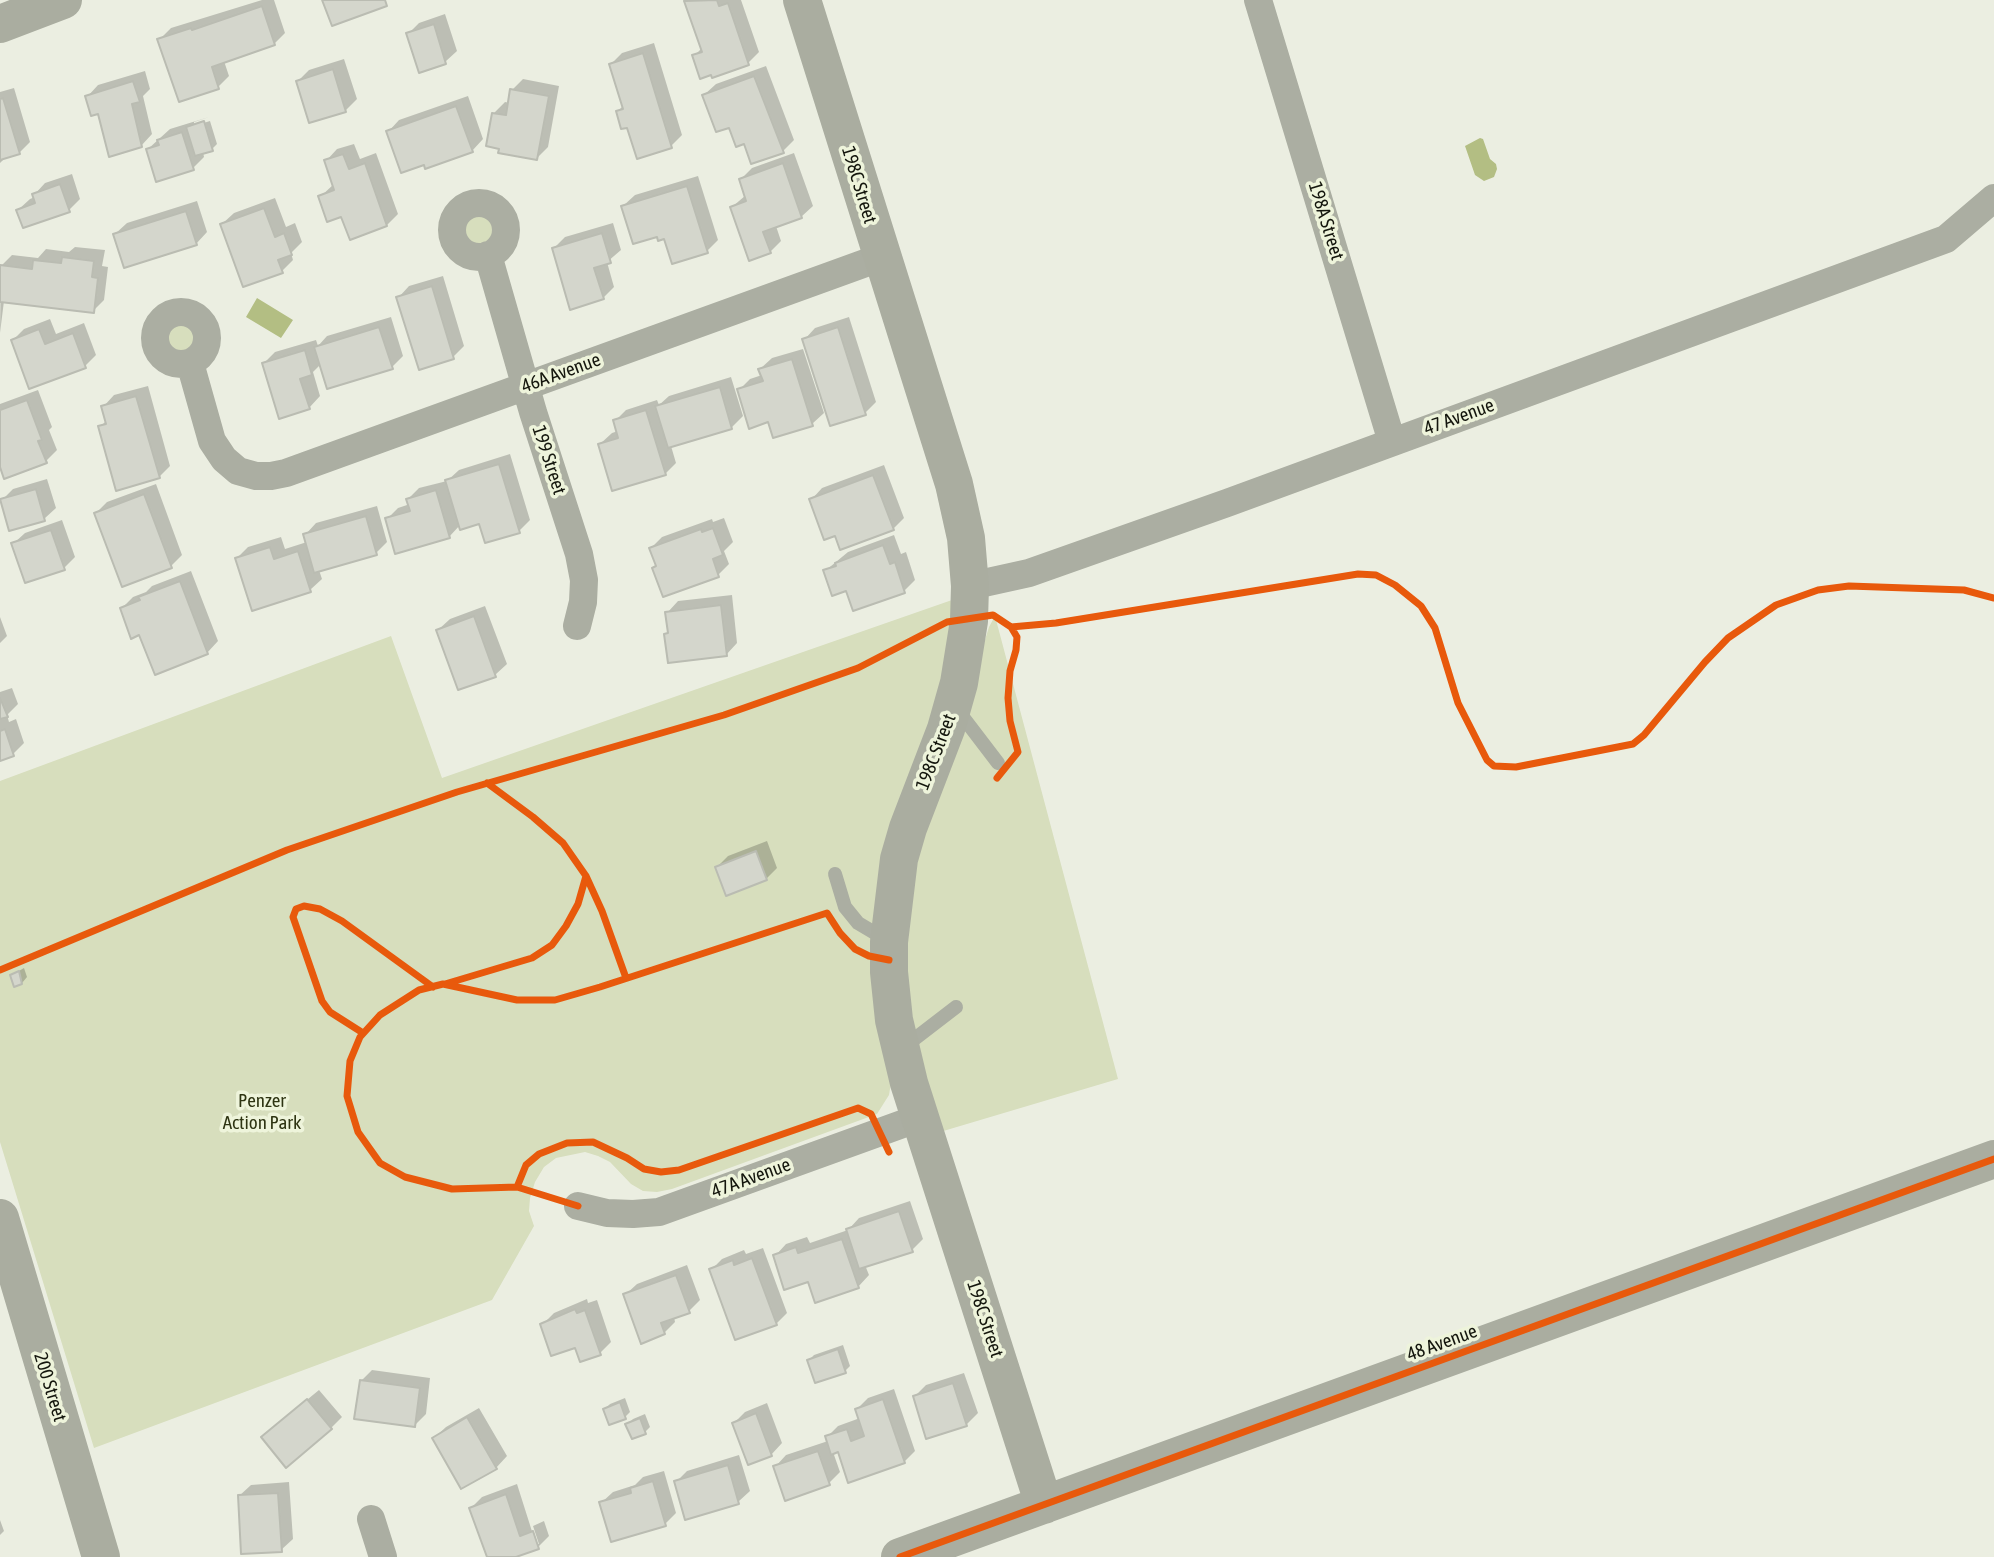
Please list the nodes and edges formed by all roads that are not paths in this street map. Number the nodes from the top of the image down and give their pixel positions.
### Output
1 (63, 0) edge
2 (802, 0) edge
3 (1258, 0) edge
4 (0, 24) edge
5 (1994, 198) edge
6 (488, 255) dead end
7 (881, 257) junction
8 (190, 363) dead end
9 (526, 386) junction
10 (1392, 442) junction
11 (970, 586) junction
12 (577, 626) dead end
13 (953, 705) junction
14 (998, 762) dead end
15 (835, 874) dead end
16 (889, 942) junction
17 (956, 1007) dead end
18 (900, 1050) junction
19 (919, 1118) junction
20 (1994, 1159) edge
21 (578, 1206) dead end
22 (0, 1218) edge
23 (1044, 1504) junction
24 (371, 1519) dead end
25 (101, 1557) edge
26 (383, 1557) edge
27 (900, 1557) edge

1 - 4 street
2 - 7 street, 198C Street
3 - 10 street, 198A Street
5 - 10 street, 47 Avenue
6 - 9 street, 199 Street
7 - 9 street, 46A Avenue
7 - 11 street, 198C Street
8 - 9 street, 46A Avenue
9 - 12 street, 199 Street
10 - 11 street, 47 Avenue
11 - 13 street, 198C Street
13 - 14 lane
13 - 16 street, 198C Street
15 - 16 lane
16 - 18 street, 198C Street
17 - 18 lane
18 - 19 street, 198C Street
19 - 21 street, 47A Avenue
19 - 23 street, 198C Street
20 - 23 street, 48 Avenue
22 - 25 street, 200 Street
23 - 27 street, 48 Avenue
24 - 26 street

